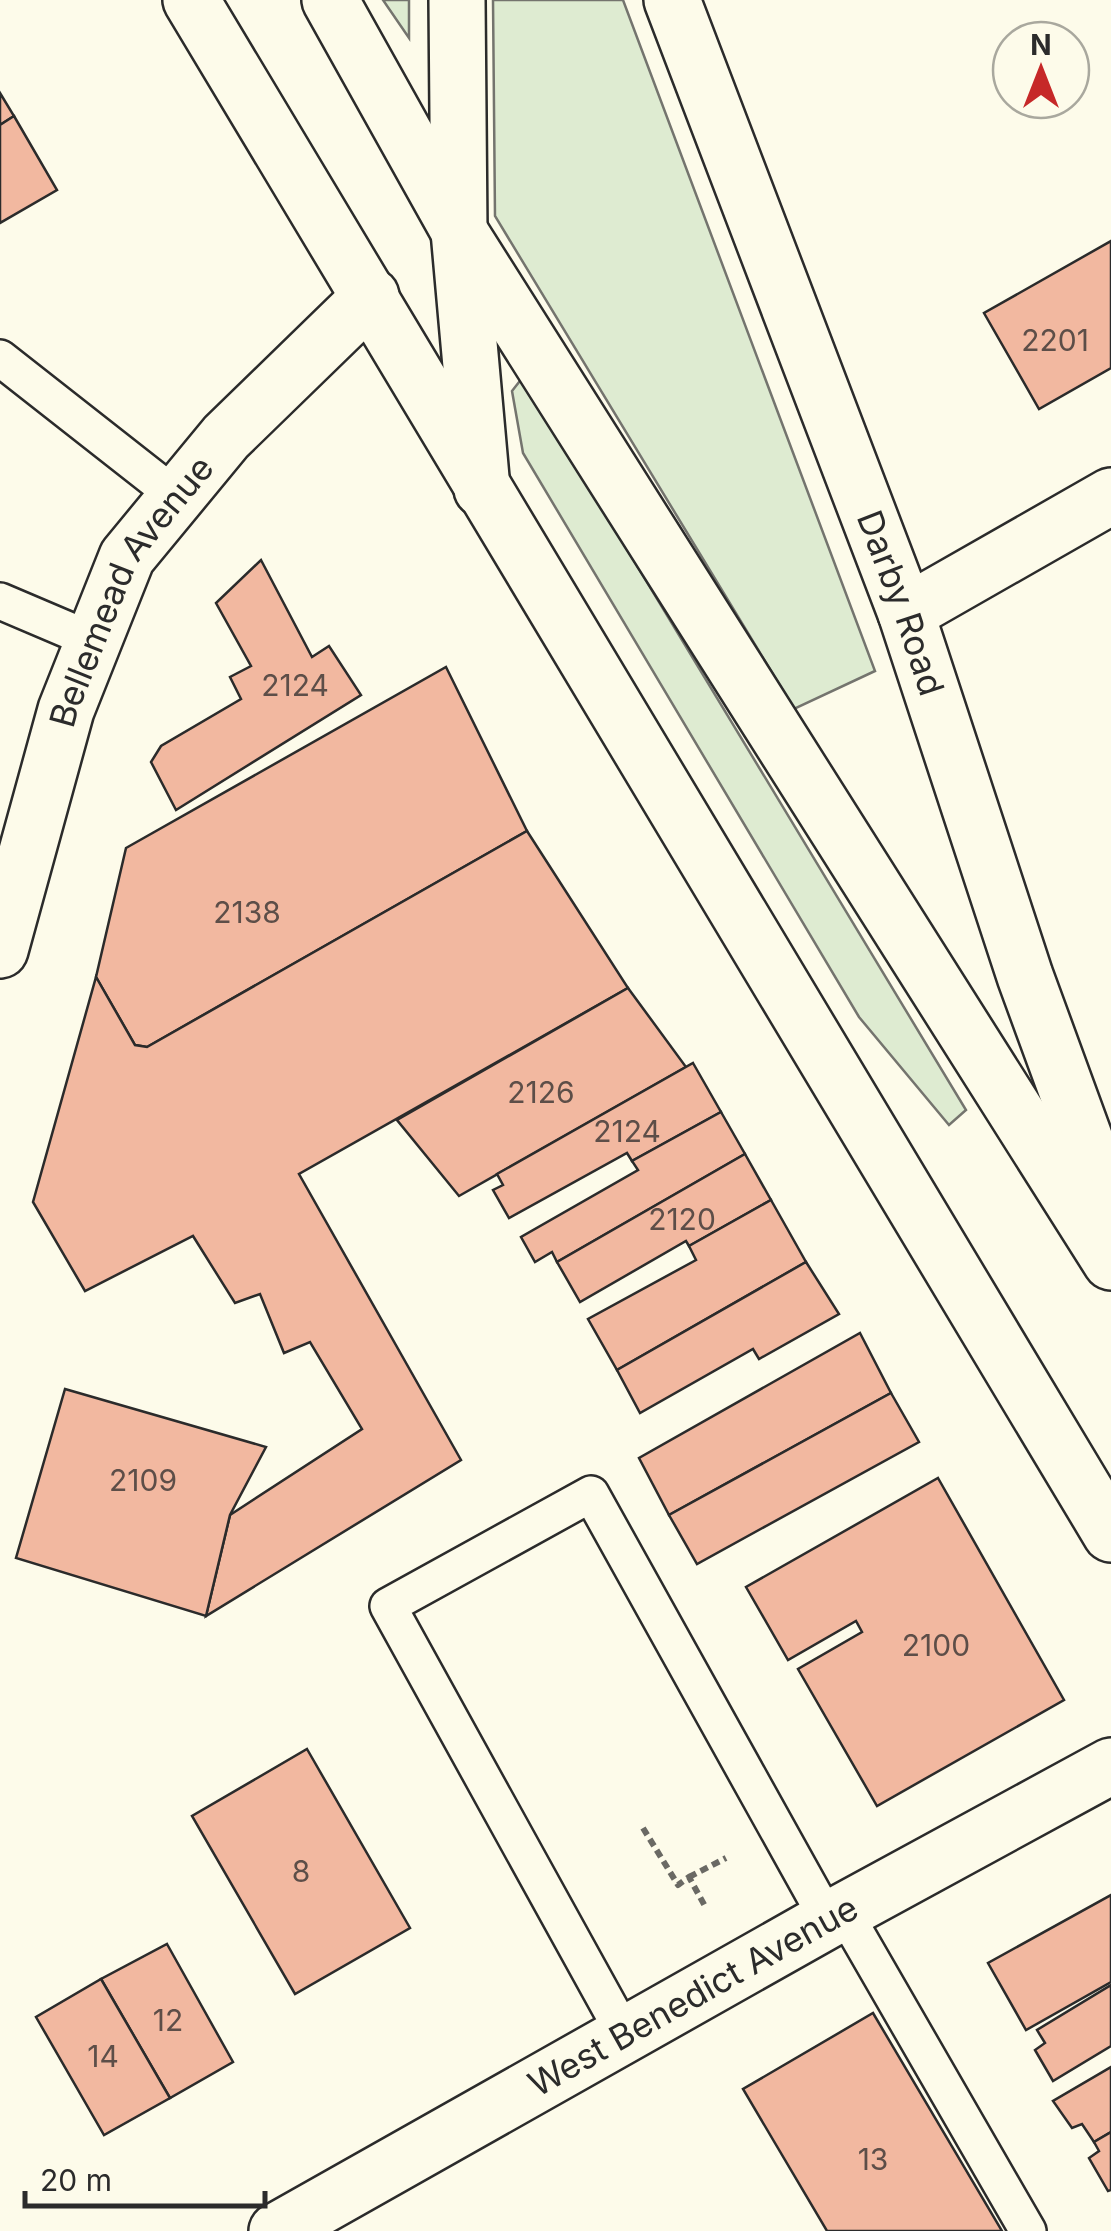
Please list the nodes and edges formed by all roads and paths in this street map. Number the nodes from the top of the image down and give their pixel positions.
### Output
1 (191, 0) edge
2 (330, 0) edge
3 (457, 0) edge
4 (672, 0) edge
5 (460, 231) junction
6 (372, 296) junction
7 (0, 358) edge
8 (482, 489) junction
9 (1111, 496) edge
10 (177, 497) junction
11 (0, 601) edge
12 (906, 613) junction
13 (94, 641) junction
14 (0, 950) edge
15 (1111, 1210) edge
16 (1111, 1262) edge
17 (1111, 1534) edge
18 (1111, 1766) edge
19 (643, 1828) dead end
20 (726, 1858) dead end
21 (689, 1877) junction
22 (836, 1916) junction
23 (741, 1970) junction
24 (626, 2037) junction
25 (277, 2231) edge
26 (1028, 2231) edge

1 - 6 street
2 - 5 street
3 - 5 street
4 - 12 street, Darby Road
5 - 8 street
5 - 16 street
6 - 8 street
6 - 10 street, Bellemead Avenue
7 - 10 lane
8 - 17 street
9 - 12 street
10 - 13 street, Bellemead Avenue
11 - 13 lane
12 - 15 street, Darby Road
13 - 14 street, Bellemead Avenue
18 - 22 street, West Benedict Avenue
19 - 21 path
20 - 21 path
21 - 23 path
22 - 23 street, West Benedict Avenue
22 - 24 lane
22 - 26 lane
23 - 24 street, West Benedict Avenue
24 - 25 street, West Benedict Avenue

